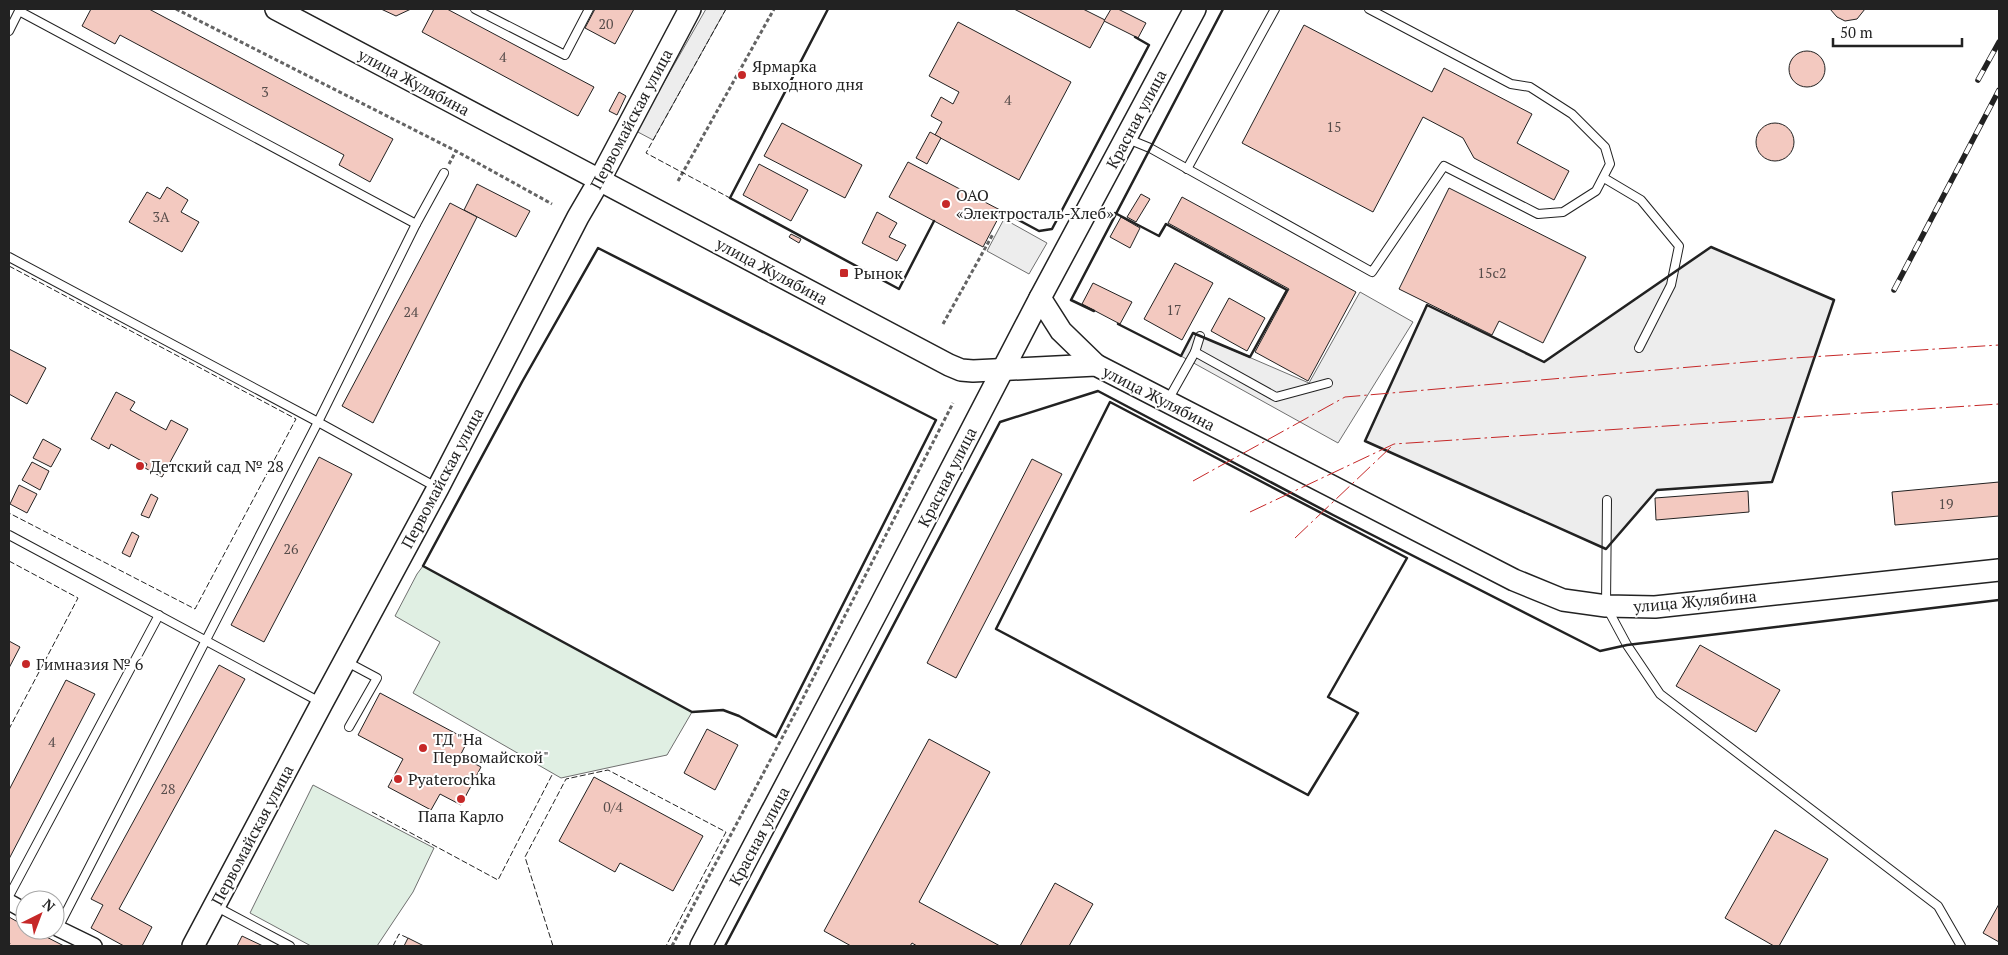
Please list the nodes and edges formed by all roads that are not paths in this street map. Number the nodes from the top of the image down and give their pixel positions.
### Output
1 (276, 9) edge
2 (475, 9) edge
3 (590, 9) edge
4 (690, 9) edge
5 (1195, 9) edge
6 (1275, 9) edge
7 (1369, 9) edge
8 (9, 31) edge
9 (1126, 138) junction
10 (1187, 169) junction
11 (444, 173) dead end
12 (1604, 178) junction
13 (599, 181) junction
14 (416, 224) junction
15 (9, 257) edge
16 (1040, 298) junction
17 (1200, 336) dead end
18 (1639, 348) dead end
19 (1195, 352) junction
20 (1096, 365) junction
21 (1002, 370) junction
22 (1328, 382) dead end
23 (1167, 402) junction
24 (318, 422) junction
25 (438, 488) junction
26 (1607, 500) dead end
27 (9, 535) edge
28 (1999, 570) edge
29 (1606, 606) junction
30 (159, 615) junction
31 (205, 640) junction
32 (345, 661) junction
33 (322, 703) junction
34 (350, 727) dead end
35 (9, 896) edge
36 (215, 906) junction
37 (65, 911) edge
38 (65, 933) edge
39 (86, 944) edge
40 (194, 946) edge
41 (290, 946) edge
42 (701, 946) edge
43 (1961, 946) edge

1 - 13 main road, улица Жулябина
2 - 3 lane
4 - 13 main road, Первомайская улица
5 - 9 main road, Красная улица
6 - 10 lane
7 - 12 lane
8 - 14 lane
9 - 10 lane
9 - 16 main road, Красная улица
10 - 12 lane
11 - 14 lane
12 - 18 lane
13 - 21 main road, улица Жулябина
13 - 25 main road, Первомайская улица
14 - 24 lane
15 - 24 lane
16 - 20 main road
16 - 21 main road, Красная улица
17 - 19 lane
19 - 22 lane
19 - 23 lane
20 - 21 main road, улица Жулябина
20 - 23 main road, улица Жулябина
21 - 42 main road, Красная улица
23 - 29 main road, улица Жулябина
24 - 25 lane
24 - 31 lane
25 - 32 main road, Первомайская улица
26 - 29 lane
27 - 30 lane
28 - 29 main road, улица Жулябина
29 - 43 lane
30 - 31 lane
30 - 35 lane
31 - 33 lane
31 - 37 lane
32 - 33 main road, Первомайская улица
32 - 34 lane
33 - 36 main road, Первомайская улица
36 - 40 main road, Первомайская улица
36 - 41 lane
38 - 39 street

